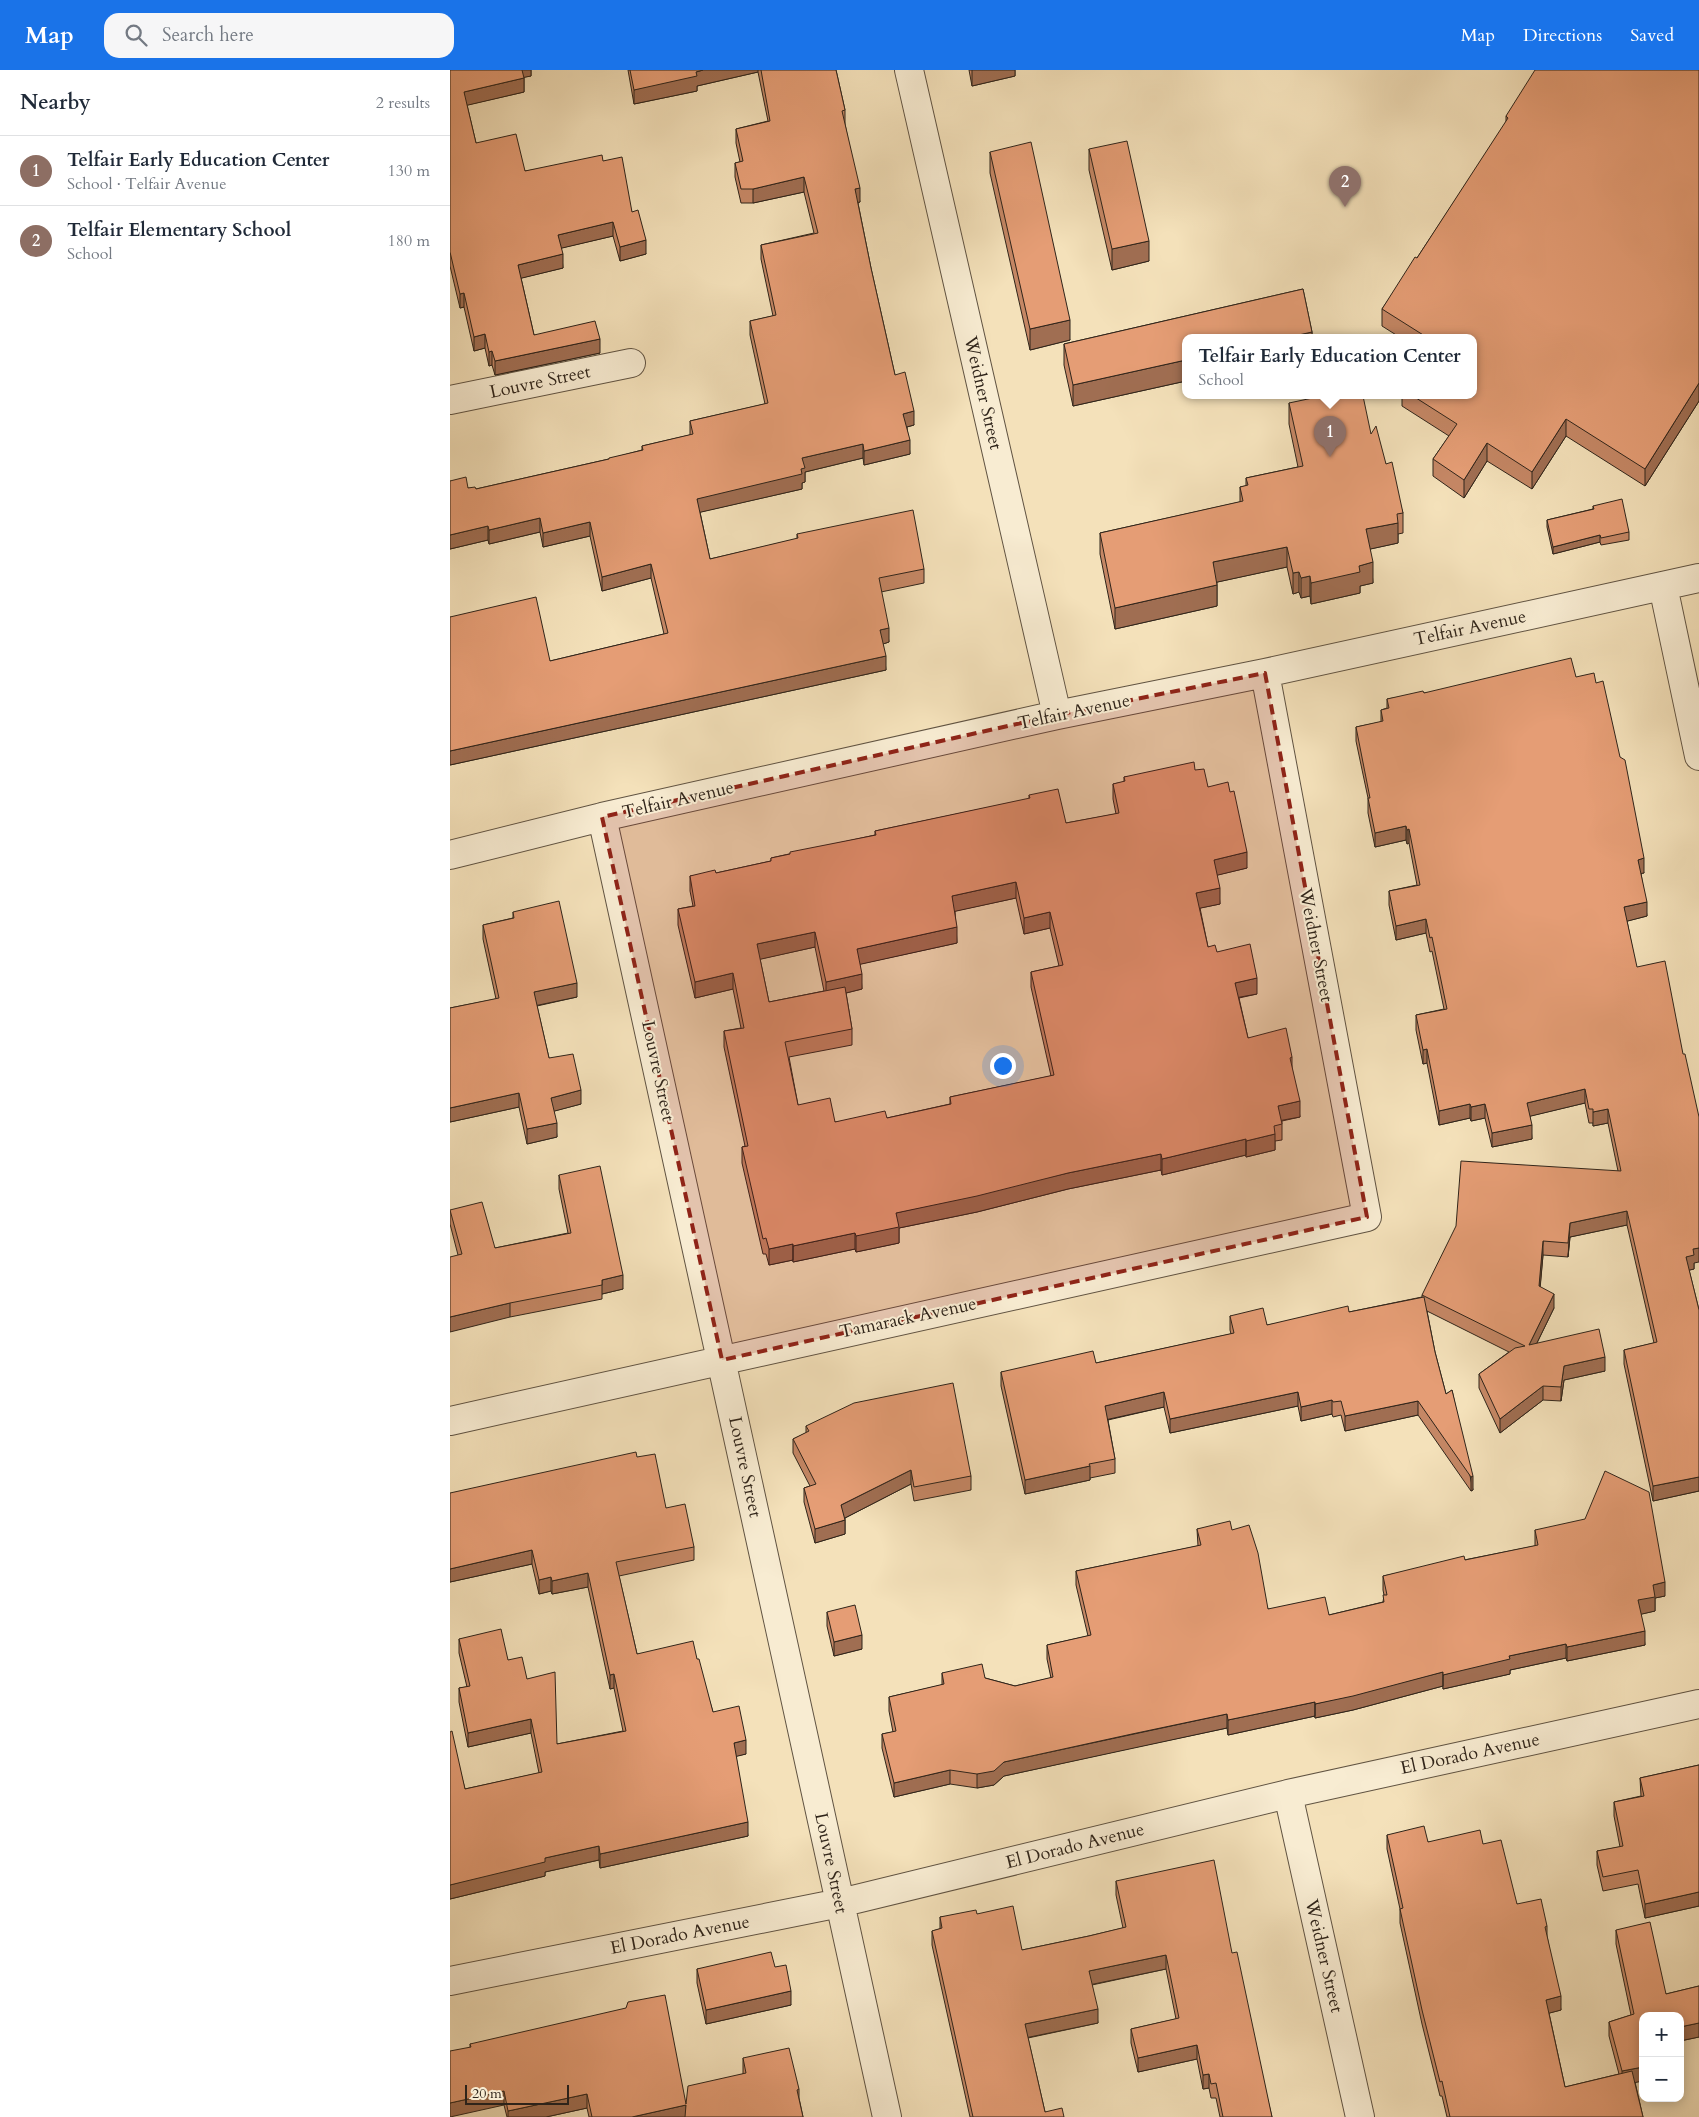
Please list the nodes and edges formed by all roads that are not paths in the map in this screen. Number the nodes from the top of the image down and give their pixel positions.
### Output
1 (909, 70) edge
2 (630, 363) dead end
3 (450, 400) edge
4 (1699, 578) edge
5 (1663, 586) junction
6 (1265, 673) junction
7 (1057, 715) junction
8 (1699, 756) edge
9 (602, 817) junction
10 (450, 855) edge
11 (1367, 1217) joint
12 (722, 1360) junction
13 (450, 1422) edge
14 (1699, 1704) edge
15 (1288, 1794) junction
16 (840, 1903) junction
17 (450, 1981) edge
18 (887, 2117) edge
19 (1360, 2117) edge

1 - 7 street, Weidner Street
2 - 3 street, Louvre Street
4 - 5 street, Telfair Avenue
5 - 6 street, Telfair Avenue
5 - 8 street
6 - 7 street, Telfair Avenue
6 - 11 street, Weidner Street
7 - 9 street, Telfair Avenue
9 - 10 street, Telfair Avenue
9 - 12 street, Louvre Street
11 - 12 street, Tamarack Avenue
12 - 13 street, Tamarack Avenue
12 - 16 street, Louvre Street
14 - 15 street, El Dorado Avenue
15 - 16 street, El Dorado Avenue
15 - 19 street, Weidner Street
16 - 17 street, El Dorado Avenue
16 - 18 street, Louvre Street

